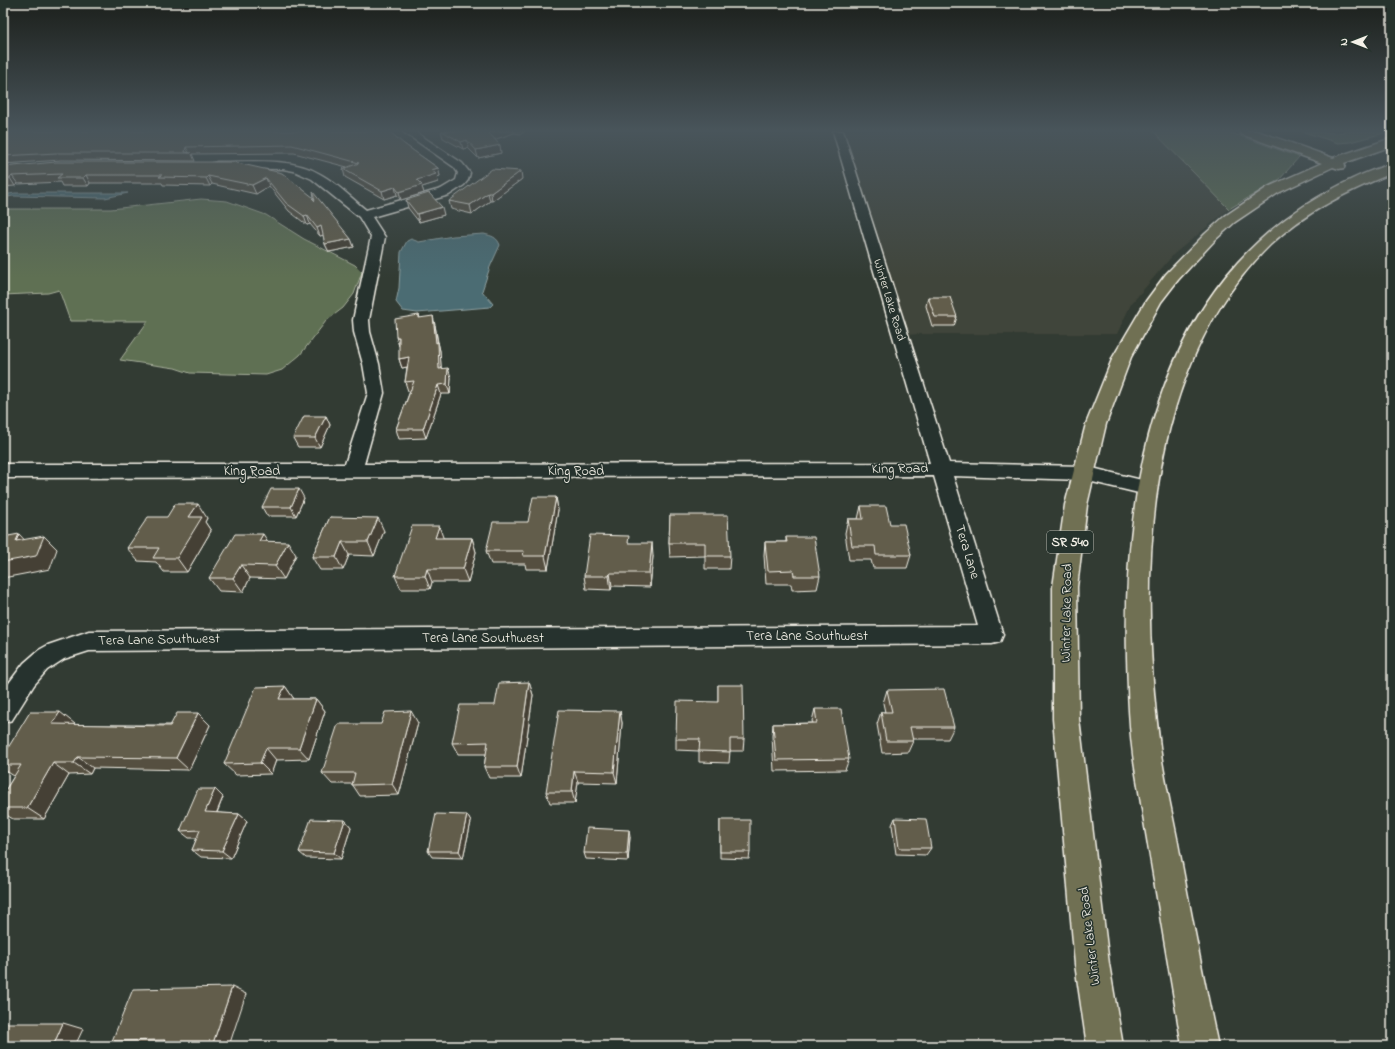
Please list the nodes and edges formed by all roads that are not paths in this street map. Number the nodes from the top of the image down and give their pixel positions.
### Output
1 (321, 180) edge
2 (462, 180) edge
3 (853, 180) edge
4 (1293, 180) edge
5 (1363, 180) edge
6 (364, 215) junction
7 (941, 469) junction
8 (352, 471) junction
9 (3, 472) edge
10 (1084, 473) junction
11 (1148, 488) junction
12 (992, 635) joint
13 (3, 712) edge
14 (1105, 1046) edge
15 (1200, 1046) edge

1 - 6 street
2 - 6 street
3 - 7 street, Winter Lake Road
4 - 10 main road, Winter Lake Road / SR 540
5 - 11 main road
6 - 8 street
7 - 8 street, King Road
7 - 10 street, King Road
7 - 12 street, Tera Lane
8 - 9 street, King Road
10 - 11 street, King Road
10 - 14 main road, Winter Lake Road / SR 540
11 - 15 main road
12 - 13 street, Tera Lane Southwest

